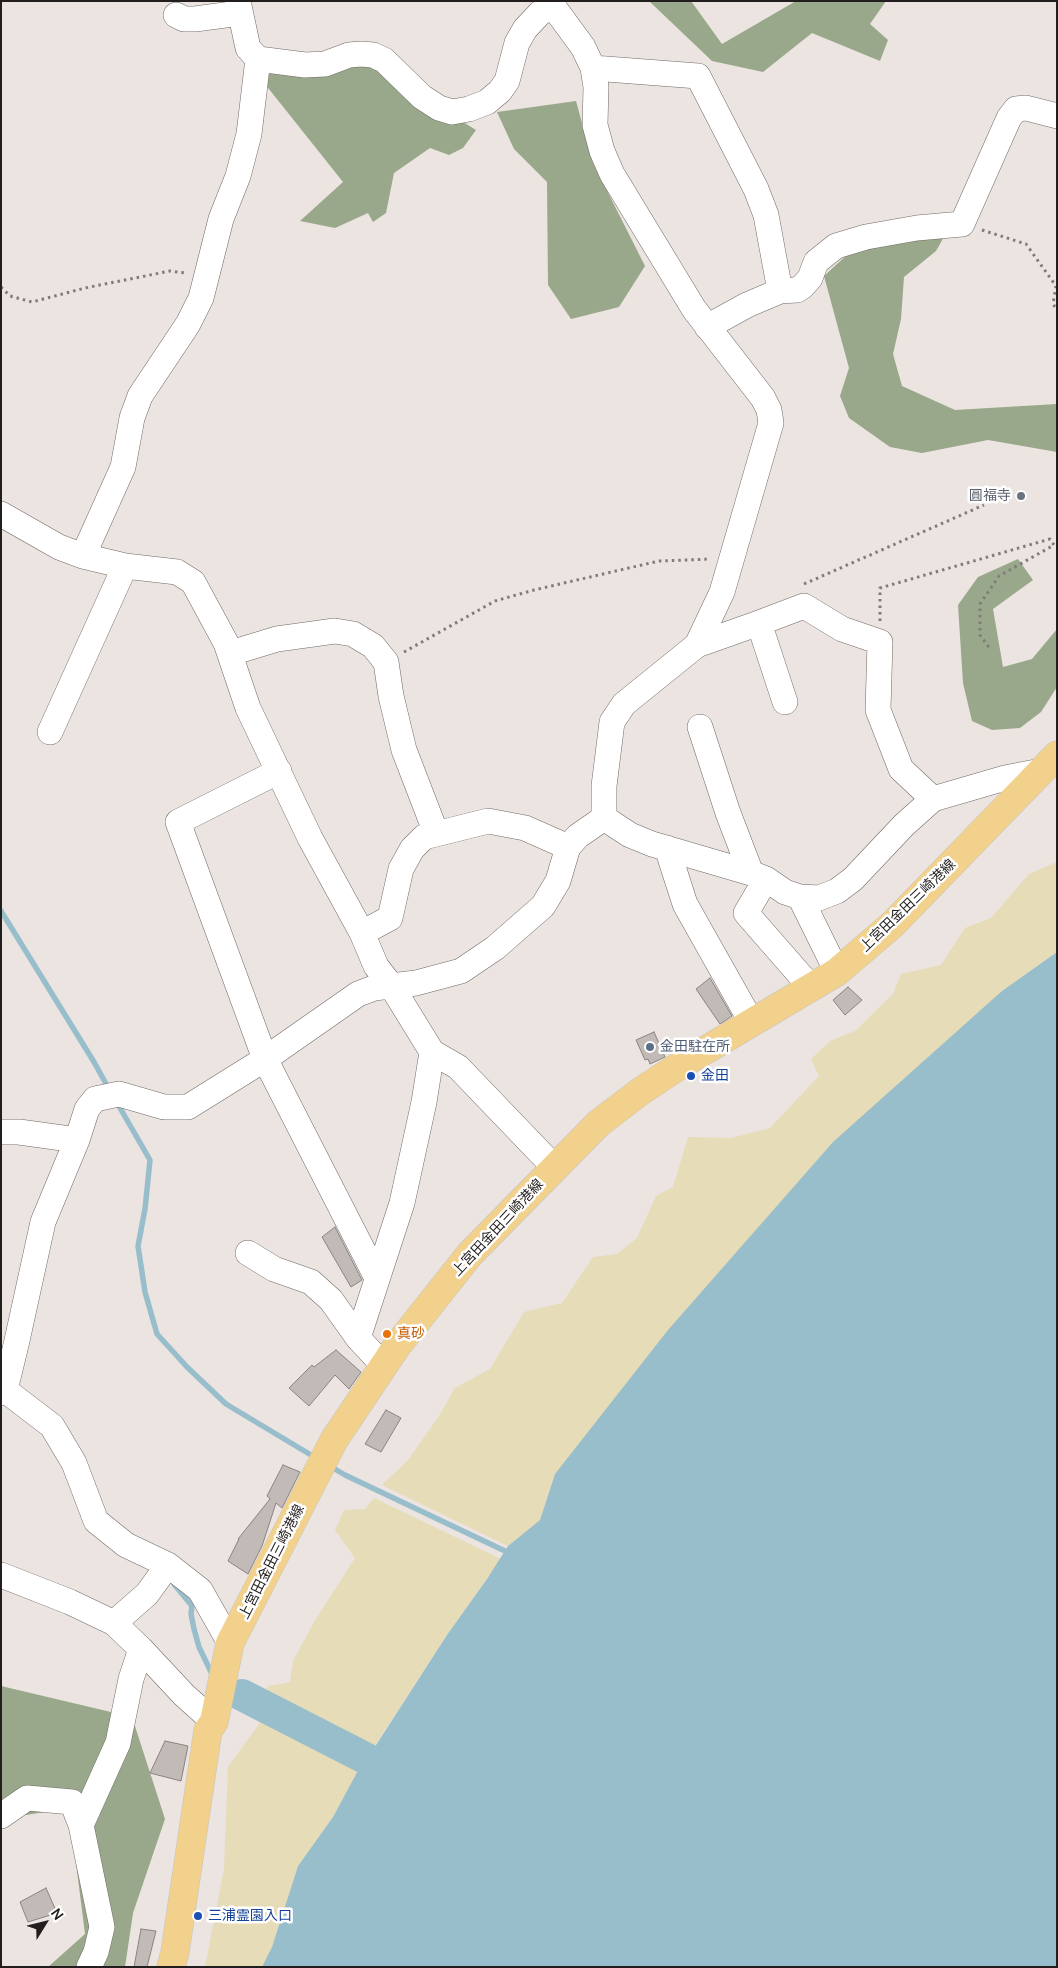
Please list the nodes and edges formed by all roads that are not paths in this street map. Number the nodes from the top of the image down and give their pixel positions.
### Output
1 (553, 3) edge
2 (239, 7) edge
3 (180, 17) dead end
4 (258, 59) junction
5 (593, 68) junction
6 (1057, 116) edge
7 (780, 292) junction
8 (707, 328) junction
9 (1, 514) edge
10 (83, 556) junction
11 (126, 566) junction
12 (759, 623) junction
13 (698, 645) junction
14 (231, 653) junction
15 (785, 702) dead end
16 (700, 727) dead end
17 (50, 732) dead end
18 (1049, 763) edge
19 (279, 771) junction
20 (933, 799) junction
21 (604, 818) junction
22 (436, 833) junction
23 (568, 847) junction
24 (667, 848) junction
25 (758, 876) junction
26 (800, 897) junction
27 (362, 933) junction
28 (837, 972) junction
29 (392, 987) junction
30 (814, 987) junction
31 (752, 1023) junction
32 (432, 1052) junction
33 (265, 1059) junction
34 (1, 1132) edge
35 (77, 1140) junction
36 (555, 1168) junction
37 (248, 1253) dead end
38 (377, 1278) junction
39 (358, 1338) junction
40 (384, 1366) junction
41 (3, 1391) edge
42 (168, 1565) junction
43 (1, 1575) edge
44 (114, 1623) junction
45 (230, 1643) junction
46 (141, 1649) junction
47 (214, 1722) junction
48 (1, 1816) edge
49 (81, 1825) junction
50 (89, 1967) edge
51 (171, 1967) edge

1 - 4 street
1 - 5 street
2 - 3 street
2 - 4 street
4 - 10 street
5 - 7 street
5 - 8 street
6 - 7 street
7 - 8 street
8 - 13 street
9 - 10 street
10 - 11 street
11 - 14 street
11 - 17 street
12 - 13 street
12 - 15 street
12 - 20 street
13 - 21 street
14 - 19 street
14 - 22 street
16 - 25 street
18 - 20 street
18 - 28 main road, 上宮田金田三崎港線
19 - 27 street
19 - 33 street
20 - 26 street
21 - 23 street
21 - 24 street
22 - 23 street
22 - 27 street
23 - 29 street
24 - 25 street
24 - 31 street
25 - 26 street
25 - 30 street
26 - 28 street
27 - 29 street
28 - 30 main road, 上宮田金田三崎港線
29 - 32 street
29 - 33 street
30 - 31 main road, 上宮田金田三崎港線
31 - 36 main road, 上宮田金田三崎港線
32 - 36 street
32 - 38 street
33 - 35 street
33 - 38 street
34 - 35 street
35 - 41 street
36 - 40 main road, 上宮田金田三崎港線
37 - 39 street
38 - 39 street
39 - 40 street
40 - 45 main road, 上宮田金田三崎港線
41 - 42 street
42 - 44 street
42 - 45 street
43 - 44 street
44 - 46 street
45 - 47 main road, 上宮田金田三崎港線
46 - 47 street
46 - 49 street
47 - 51 main road, 上宮田金田三崎港線
48 - 49 street
49 - 50 street

